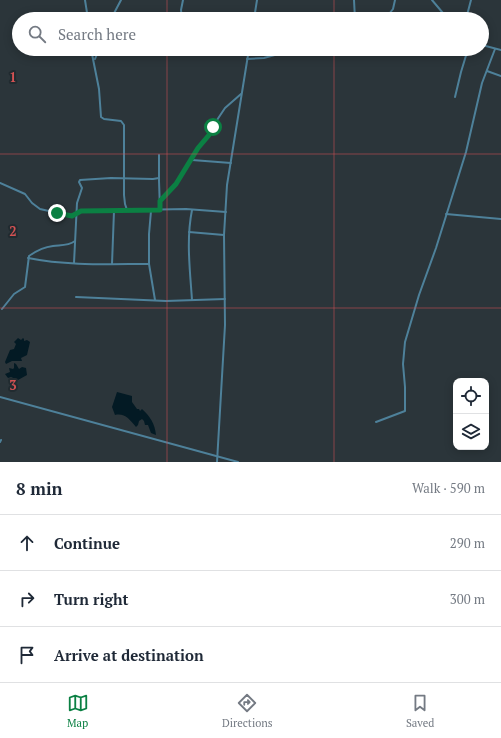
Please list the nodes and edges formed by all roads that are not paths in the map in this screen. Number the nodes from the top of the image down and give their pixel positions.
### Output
1 (85, 0) edge
2 (121, 0) edge
3 (183, 0) edge
4 (257, 0) edge
5 (354, 0) edge
6 (395, 0) edge
7 (432, 0) edge
8 (471, 0) edge
9 (87, 12) edge
10 (115, 12) edge
11 (181, 12) edge
12 (255, 12) edge
13 (354, 12) edge
14 (391, 12) edge
15 (442, 12) edge
16 (468, 12) edge
17 (489, 47) edge
18 (495, 49) junction
19 (501, 50) edge
20 (93, 56) edge
21 (96, 56) edge
22 (248, 56) edge
23 (271, 56) edge
24 (466, 56) edge
25 (94, 60) junction
26 (247, 60) junction
27 (486, 71) junction
28 (501, 76) edge
29 (242, 93) junction
30 (455, 98) dead end
31 (159, 155) dead end
32 (191, 160) junction
33 (231, 162) junction
34 (159, 178) junction
35 (124, 179) junction
36 (0, 183) edge
37 (160, 201) junction
38 (128, 210) junction
39 (160, 210) junction
40 (192, 210) junction
41 (151, 211) junction
42 (114, 212) junction
43 (226, 212) junction
44 (76, 214) junction
45 (446, 214) junction
46 (501, 219) edge
47 (189, 232) junction
48 (224, 235) junction
49 (75, 241) junction
50 (28, 258) junction
51 (74, 263) junction
52 (112, 264) junction
53 (149, 264) junction
54 (76, 297) dead end
55 (225, 299) junction
56 (155, 300) junction
57 (192, 300) junction
58 (2, 309) dead end
59 (0, 397) edge
60 (376, 422) dead end
61 (217, 456) junction
62 (217, 462) edge
63 (238, 462) edge

1 - 9 street
2 - 10 street
3 - 11 street
4 - 12 street
5 - 13 street
6 - 14 street
7 - 15 street
8 - 16 street
17 - 18 street
18 - 19 street
18 - 27 street
20 - 25 street
21 - 25 street
22 - 26 street
23 - 26 street
24 - 30 street
25 - 35 street
26 - 29 street
27 - 28 street
27 - 45 street
29 - 32 street
29 - 33 street
31 - 34 street
32 - 33 street
32 - 37 street
33 - 43 street
34 - 35 street
34 - 37 street
35 - 38 street
35 - 44 street
36 - 44 street
37 - 39 street
38 - 41 street
38 - 42 street
39 - 40 street
39 - 41 street
40 - 43 street
40 - 47 street
41 - 53 street
42 - 44 street
42 - 52 street
43 - 48 street
44 - 49 street
45 - 46 street
45 - 60 street
47 - 48 street
47 - 57 street
48 - 55 street
49 - 50 street
49 - 51 street
50 - 51 street
50 - 58 street
51 - 52 street
52 - 53 street
53 - 56 street
54 - 56 street
55 - 57 street
55 - 61 street
56 - 57 street
59 - 61 street
61 - 62 street
61 - 63 street

